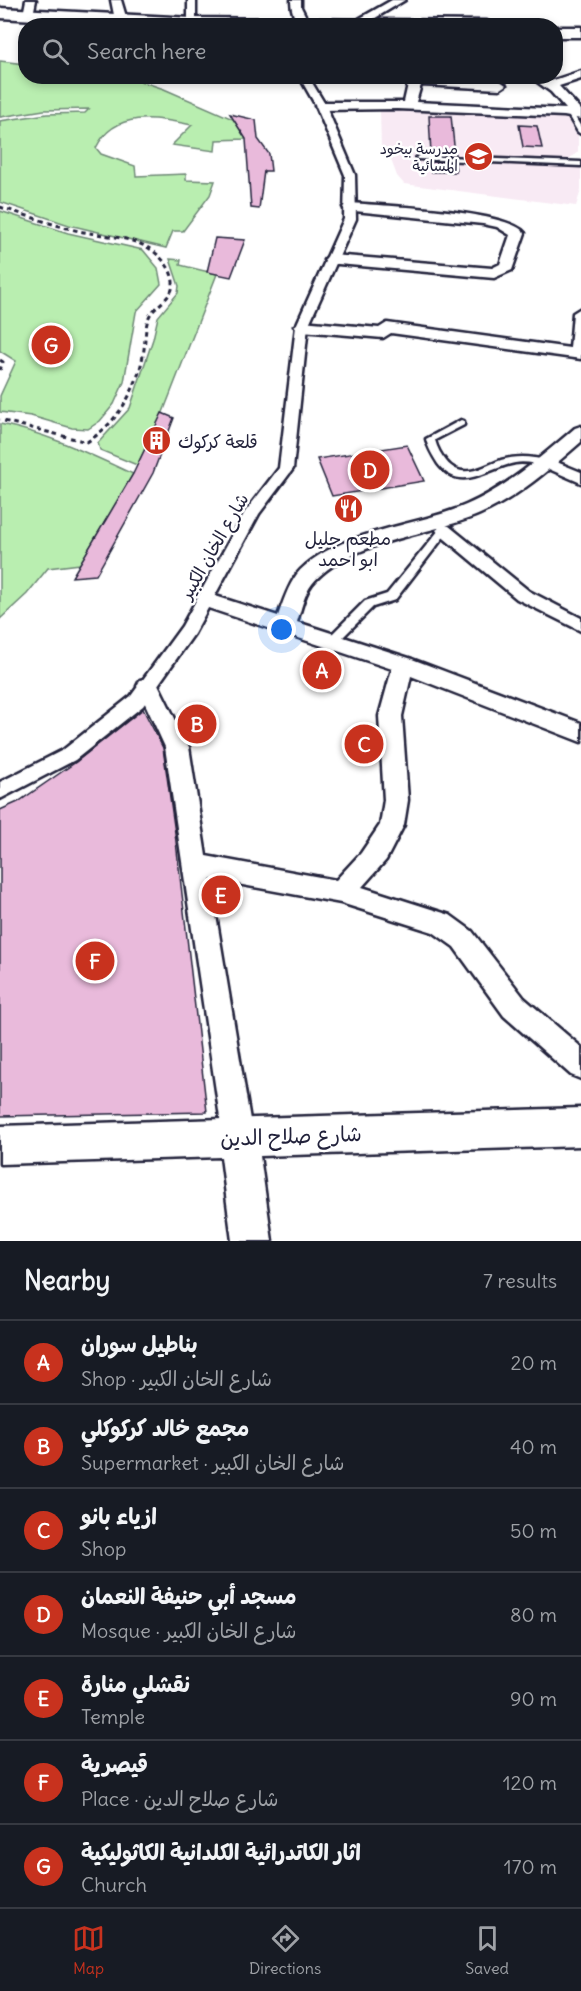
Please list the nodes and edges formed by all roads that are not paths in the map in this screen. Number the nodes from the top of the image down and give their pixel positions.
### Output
1 (116, 0) edge
2 (192, 0) edge
3 (296, 0) edge
4 (400, 0) edge
5 (30, 7) edge
6 (0, 14) edge
7 (107, 18) edge
8 (120, 18) edge
9 (192, 18) edge
10 (301, 18) edge
11 (367, 18) edge
12 (0, 20) edge
13 (18, 21) edge
14 (563, 26) edge
15 (581, 27) edge
16 (563, 32) edge
17 (581, 32) edge
18 (581, 75) edge
19 (563, 81) edge
20 (308, 84) edge
21 (414, 84) edge
22 (480, 84) edge
23 (553, 84) edge
24 (500, 85) dead end
25 (550, 85) joint
26 (409, 105) junction
27 (321, 106) junction
28 (576, 114) edge
29 (581, 132) edge
30 (419, 158) dead end
31 (581, 164) edge
32 (350, 207) junction
33 (332, 260) junction
34 (581, 313) edge
35 (302, 326) junction
36 (579, 353) edge
37 (461, 423) dead end
38 (581, 432) edge
39 (547, 463) junction
40 (581, 478) edge
41 (442, 525) junction
42 (206, 600) junction
43 (581, 625) edge
44 (284, 627) junction
45 (333, 640) junction
46 (404, 664) junction
47 (148, 686) junction
48 (581, 733) edge
49 (0, 791) edge
50 (196, 865) junction
51 (341, 892) junction
52 (581, 1065) edge
53 (581, 1127) edge
54 (238, 1137) junction
55 (0, 1145) edge
56 (252, 1241) edge

1 - 8 street
2 - 9 street
3 - 10 street
4 - 11 street
5 - 6 main road
5 - 7 main road
12 - 13 main road
14 - 15 main road
16 - 17 main road
18 - 19 street
20 - 27 street, شارع الخان الكبير
21 - 26 street
22 - 24 street
23 - 25 street
25 - 28 street
26 - 27 street
26 - 28 street
27 - 32 street, شارع الخان الكبير
28 - 29 lane
30 - 31 lane
32 - 33 street, شارع الخان الكبير
32 - 33 street
33 - 35 street, شارع الخان الكبير
34 - 36 street
35 - 36 street
35 - 42 street, شارع الخان الكبير
37 - 39 lane
38 - 39 street
39 - 40 street
39 - 41 street
41 - 43 street
41 - 44 street
41 - 45 lane
42 - 44 street
42 - 47 street, شارع الخان الكبير
44 - 45 street
45 - 46 street
46 - 48 street
46 - 51 street
47 - 49 street, شارع الخان الكبير
47 - 50 street
50 - 51 street
50 - 54 street
51 - 52 street
53 - 54 street, شارع صلاح الدين
54 - 55 street, شارع صلاح الدين
54 - 56 street

